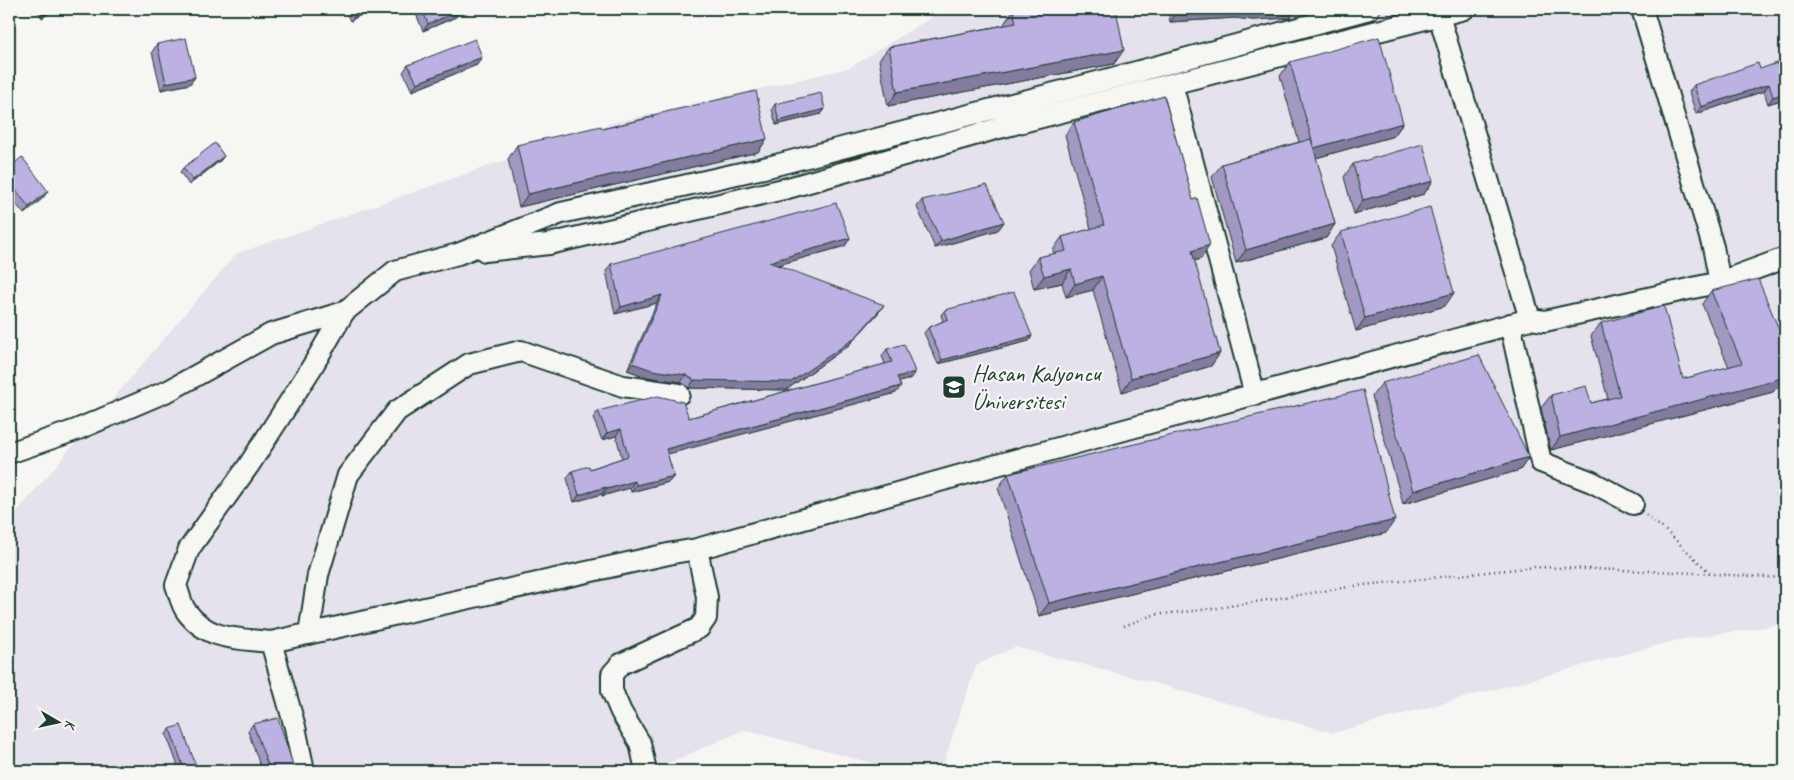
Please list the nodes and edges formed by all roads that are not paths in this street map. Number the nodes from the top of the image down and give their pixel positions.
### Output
1 (1369, 9) edge
2 (1464, 9) edge
3 (1642, 9) edge
4 (1438, 12) edge
5 (1172, 84) junction
6 (458, 254) junction
7 (1785, 258) edge
8 (1720, 282) junction
9 (344, 312) junction
10 (1530, 319) junction
11 (1510, 324) junction
12 (679, 394) dead end
13 (1255, 394) junction
14 (9, 453) edge
15 (1633, 504) road end
16 (697, 549) junction
17 (309, 634) junction
18 (271, 642) junction
19 (304, 771) edge
20 (646, 771) edge

1 - 6 street
2 - 4 street
3 - 8 street
4 - 5 street
4 - 10 street
5 - 6 street
5 - 13 street
6 - 9 street
7 - 8 street
8 - 10 street
9 - 14 street
9 - 18 street
10 - 11 street
11 - 13 street
11 - 15 street
12 - 17 street
13 - 16 street
16 - 17 street
16 - 20 street
17 - 18 street
18 - 19 street

